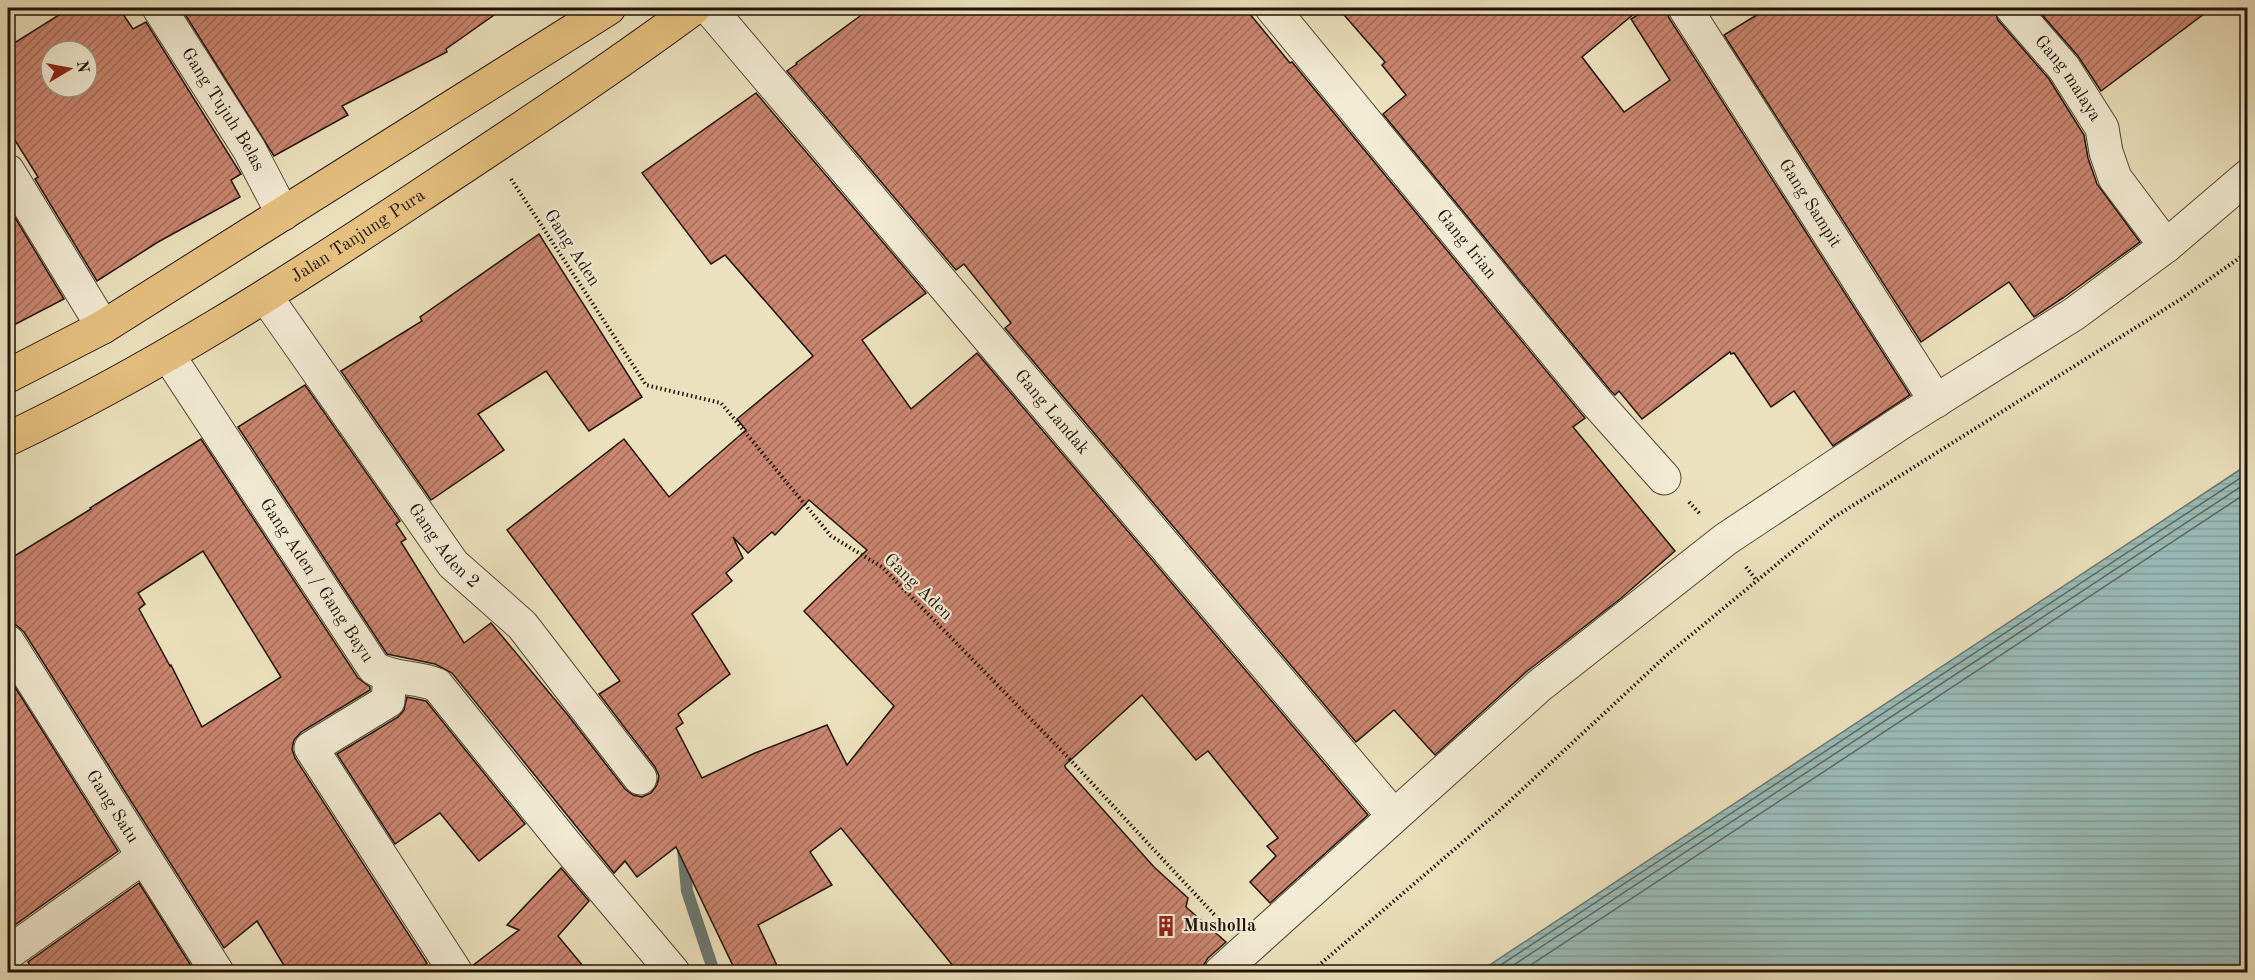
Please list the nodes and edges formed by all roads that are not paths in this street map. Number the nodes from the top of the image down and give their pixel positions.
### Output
1 (159, 8) edge
2 (609, 8) edge
3 (694, 8) edge
4 (709, 8) edge
5 (1272, 8) edge
6 (1685, 8) edge
7 (2013, 8) edge
8 (566, 35) junction
9 (594, 80) junction
10 (8, 171) edge
11 (2247, 176) edge
12 (283, 214) junction
13 (2166, 246) junction
14 (266, 297) junction
15 (103, 327) junction
16 (168, 355) junction
17 (8, 376) edge
18 (1936, 401) junction
19 (8, 439) edge
20 (1664, 478) dead end
21 (8, 642) edge
22 (390, 675) junction
23 (640, 778) dead end
24 (1394, 815) junction
25 (144, 857) junction
26 (8, 953) edge
27 (8, 960) edge
28 (17, 972) edge
29 (217, 972) edge
30 (453, 972) edge
31 (673, 972) edge
32 (1221, 972) edge

1 - 12 street, Gang Tujuh Belas
2 - 8 highway
3 - 9 highway, Jalan Tanjung Pura
4 - 24 street, Gang Landak
5 - 20 street, Gang Irian
6 - 18 street, Gang Sampit
7 - 13 street, Gang malaya
8 - 9 highway
8 - 12 highway
9 - 14 highway, Jalan Tanjung Pura
10 - 15 street
11 - 13 street
12 - 15 highway
13 - 18 street
14 - 16 highway, Jalan Tanjung Pura
14 - 23 street, Gang Aden 2
15 - 17 highway
16 - 19 highway, Jalan Tanjung Pura
16 - 22 street, Gang Aden / Gang Bayu
18 - 24 street
21 - 25 street, Gang Satu
22 - 30 street
22 - 31 street, Gang Aden / Gang Bayu
24 - 32 street
25 - 26 street
25 - 29 street, Gang Satu
27 - 28 street

